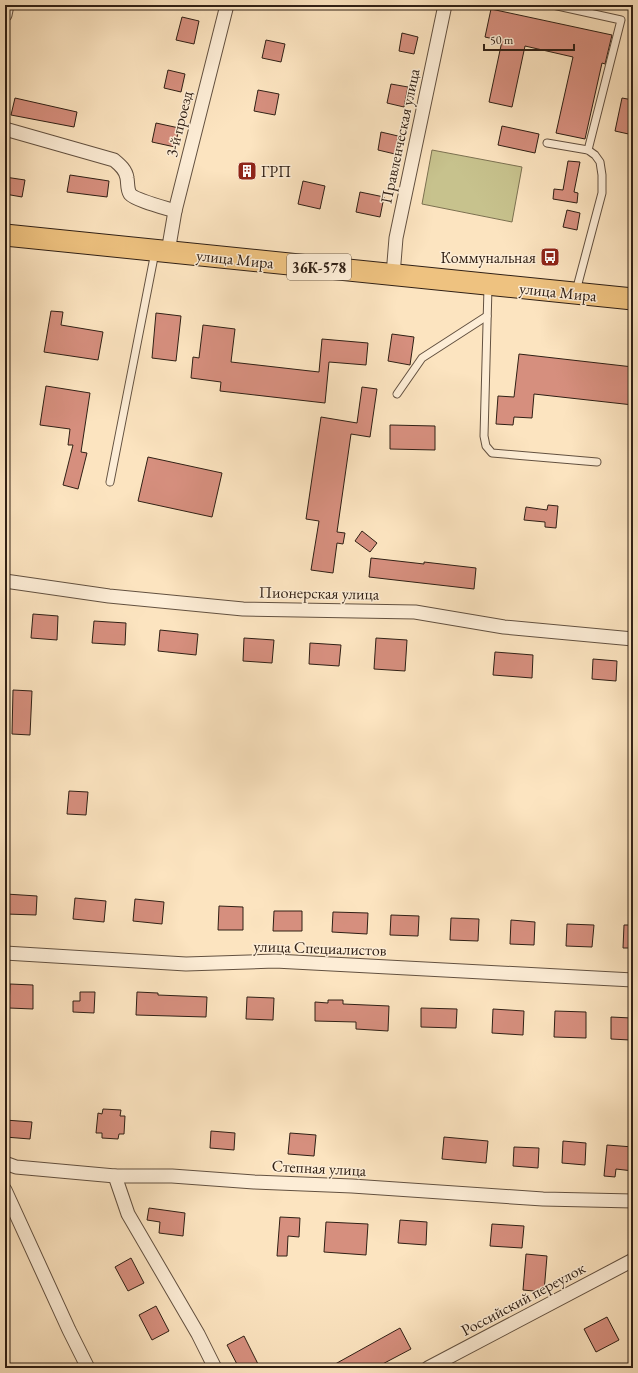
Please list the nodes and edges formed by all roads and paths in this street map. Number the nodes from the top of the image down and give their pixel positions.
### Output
1 (7, 5) edge
2 (227, 5) edge
3 (445, 5) edge
4 (553, 5) edge
5 (5, 15) edge
6 (5, 129) edge
7 (547, 143) dead end
8 (588, 150) junction
9 (175, 211) junction
10 (5, 235) edge
11 (162, 251) junction
12 (393, 275) junction
13 (488, 284) junction
14 (576, 293) junction
15 (633, 299) edge
16 (487, 316) junction
17 (397, 394) dead end
18 (597, 462) dead end
19 (110, 482) dead end
20 (5, 581) edge
21 (633, 639) edge
22 (5, 953) edge
23 (633, 980) edge
24 (5, 1163) edge
25 (115, 1176) junction
26 (5, 1190) edge
27 (633, 1202) edge
28 (633, 1260) edge
29 (88, 1368) edge
30 (214, 1368) edge
31 (428, 1368) edge

1 - 5 street
2 - 9 street, 3-й проезд
3 - 12 street, Правленческая улица
4 - 8 lane
6 - 9 street
7 - 8 lane
8 - 14 lane
9 - 11 street, 3-й проезд
10 - 11 main road, улица Мира / 36К-578
11 - 12 main road, улица Мира / 36К-578
11 - 19 lane
12 - 13 main road, улица Мира / 36К-578
13 - 14 main road, улица Мира / 36К-578
13 - 16 lane
14 - 15 main road, улица Мира / 36К-578
16 - 17 lane
16 - 18 lane
20 - 21 street, Пионерская улица
22 - 23 street, улица Специалистов
24 - 25 street, Степная улица
25 - 27 street, Степная улица
25 - 30 street
26 - 29 street
28 - 31 street, Российский переулок

